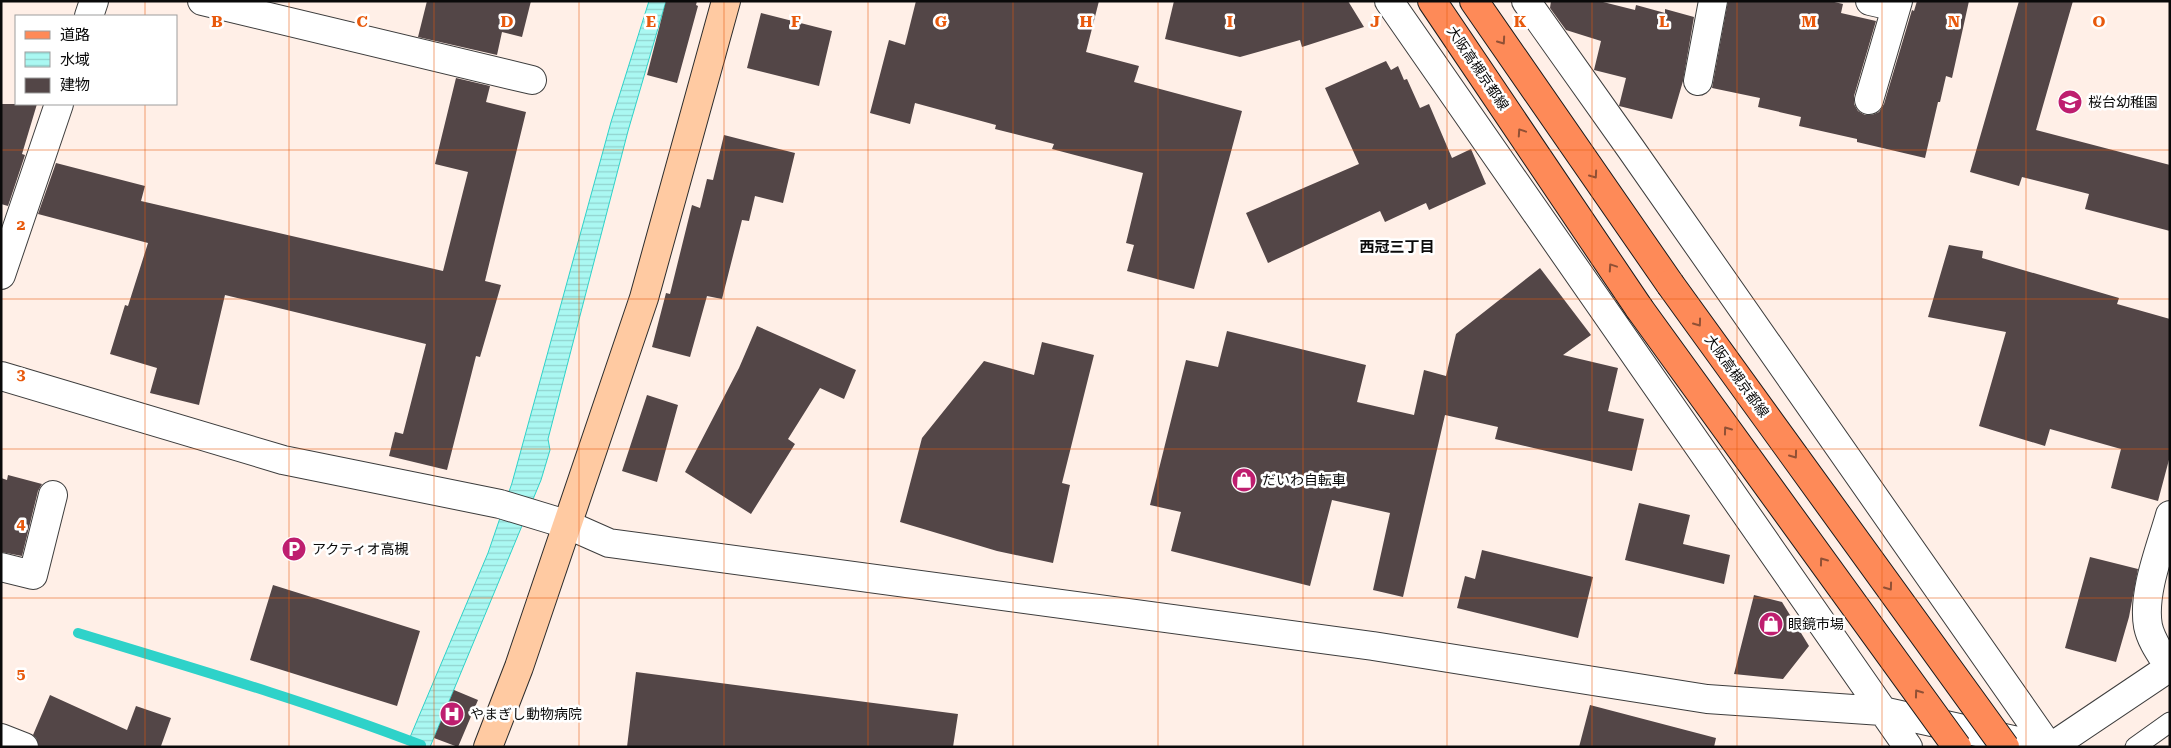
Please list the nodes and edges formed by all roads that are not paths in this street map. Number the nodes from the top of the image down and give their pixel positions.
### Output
1 (94, 1) edge
2 (202, 1) edge
3 (726, 1) edge
4 (1388, 1) edge
5 (1432, 1) edge
6 (1474, 1) edge
7 (1526, 1) edge
8 (1705, 3) edge
9 (1888, 3) edge
10 (88, 15) edge
11 (532, 80) dead end
12 (1698, 81) dead end
13 (1869, 100) dead end
14 (59, 105) edge
15 (1, 275) edge
16 (1, 376) edge
17 (53, 495) dead end
18 (2170, 515) edge
19 (566, 524) junction
20 (1, 568) edge
21 (2169, 667) edge
22 (1882, 711) junction
23 (2170, 722) edge
24 (1, 738) edge
25 (24, 747) edge
26 (488, 747) edge
27 (1908, 747) edge
28 (1957, 747) edge
29 (2005, 747) edge
30 (2048, 747) edge
31 (2135, 747) edge

1 - 10 street
2 - 11 street
3 - 19 street
4 - 22 street
28 -> 5 main road, 大阪高槻京都線, bridge
6 -> 29 main road, 大阪高槻京都線, bridge
7 - 30 street
8 - 12 street
9 - 13 street
14 - 15 street
16 - 19 street
17 - 20 street
18 - 21 street
19 - 22 street
19 - 26 street
21 - 30 street
22 - 27 street
22 - 30 street
23 - 31 lane
24 - 25 street

